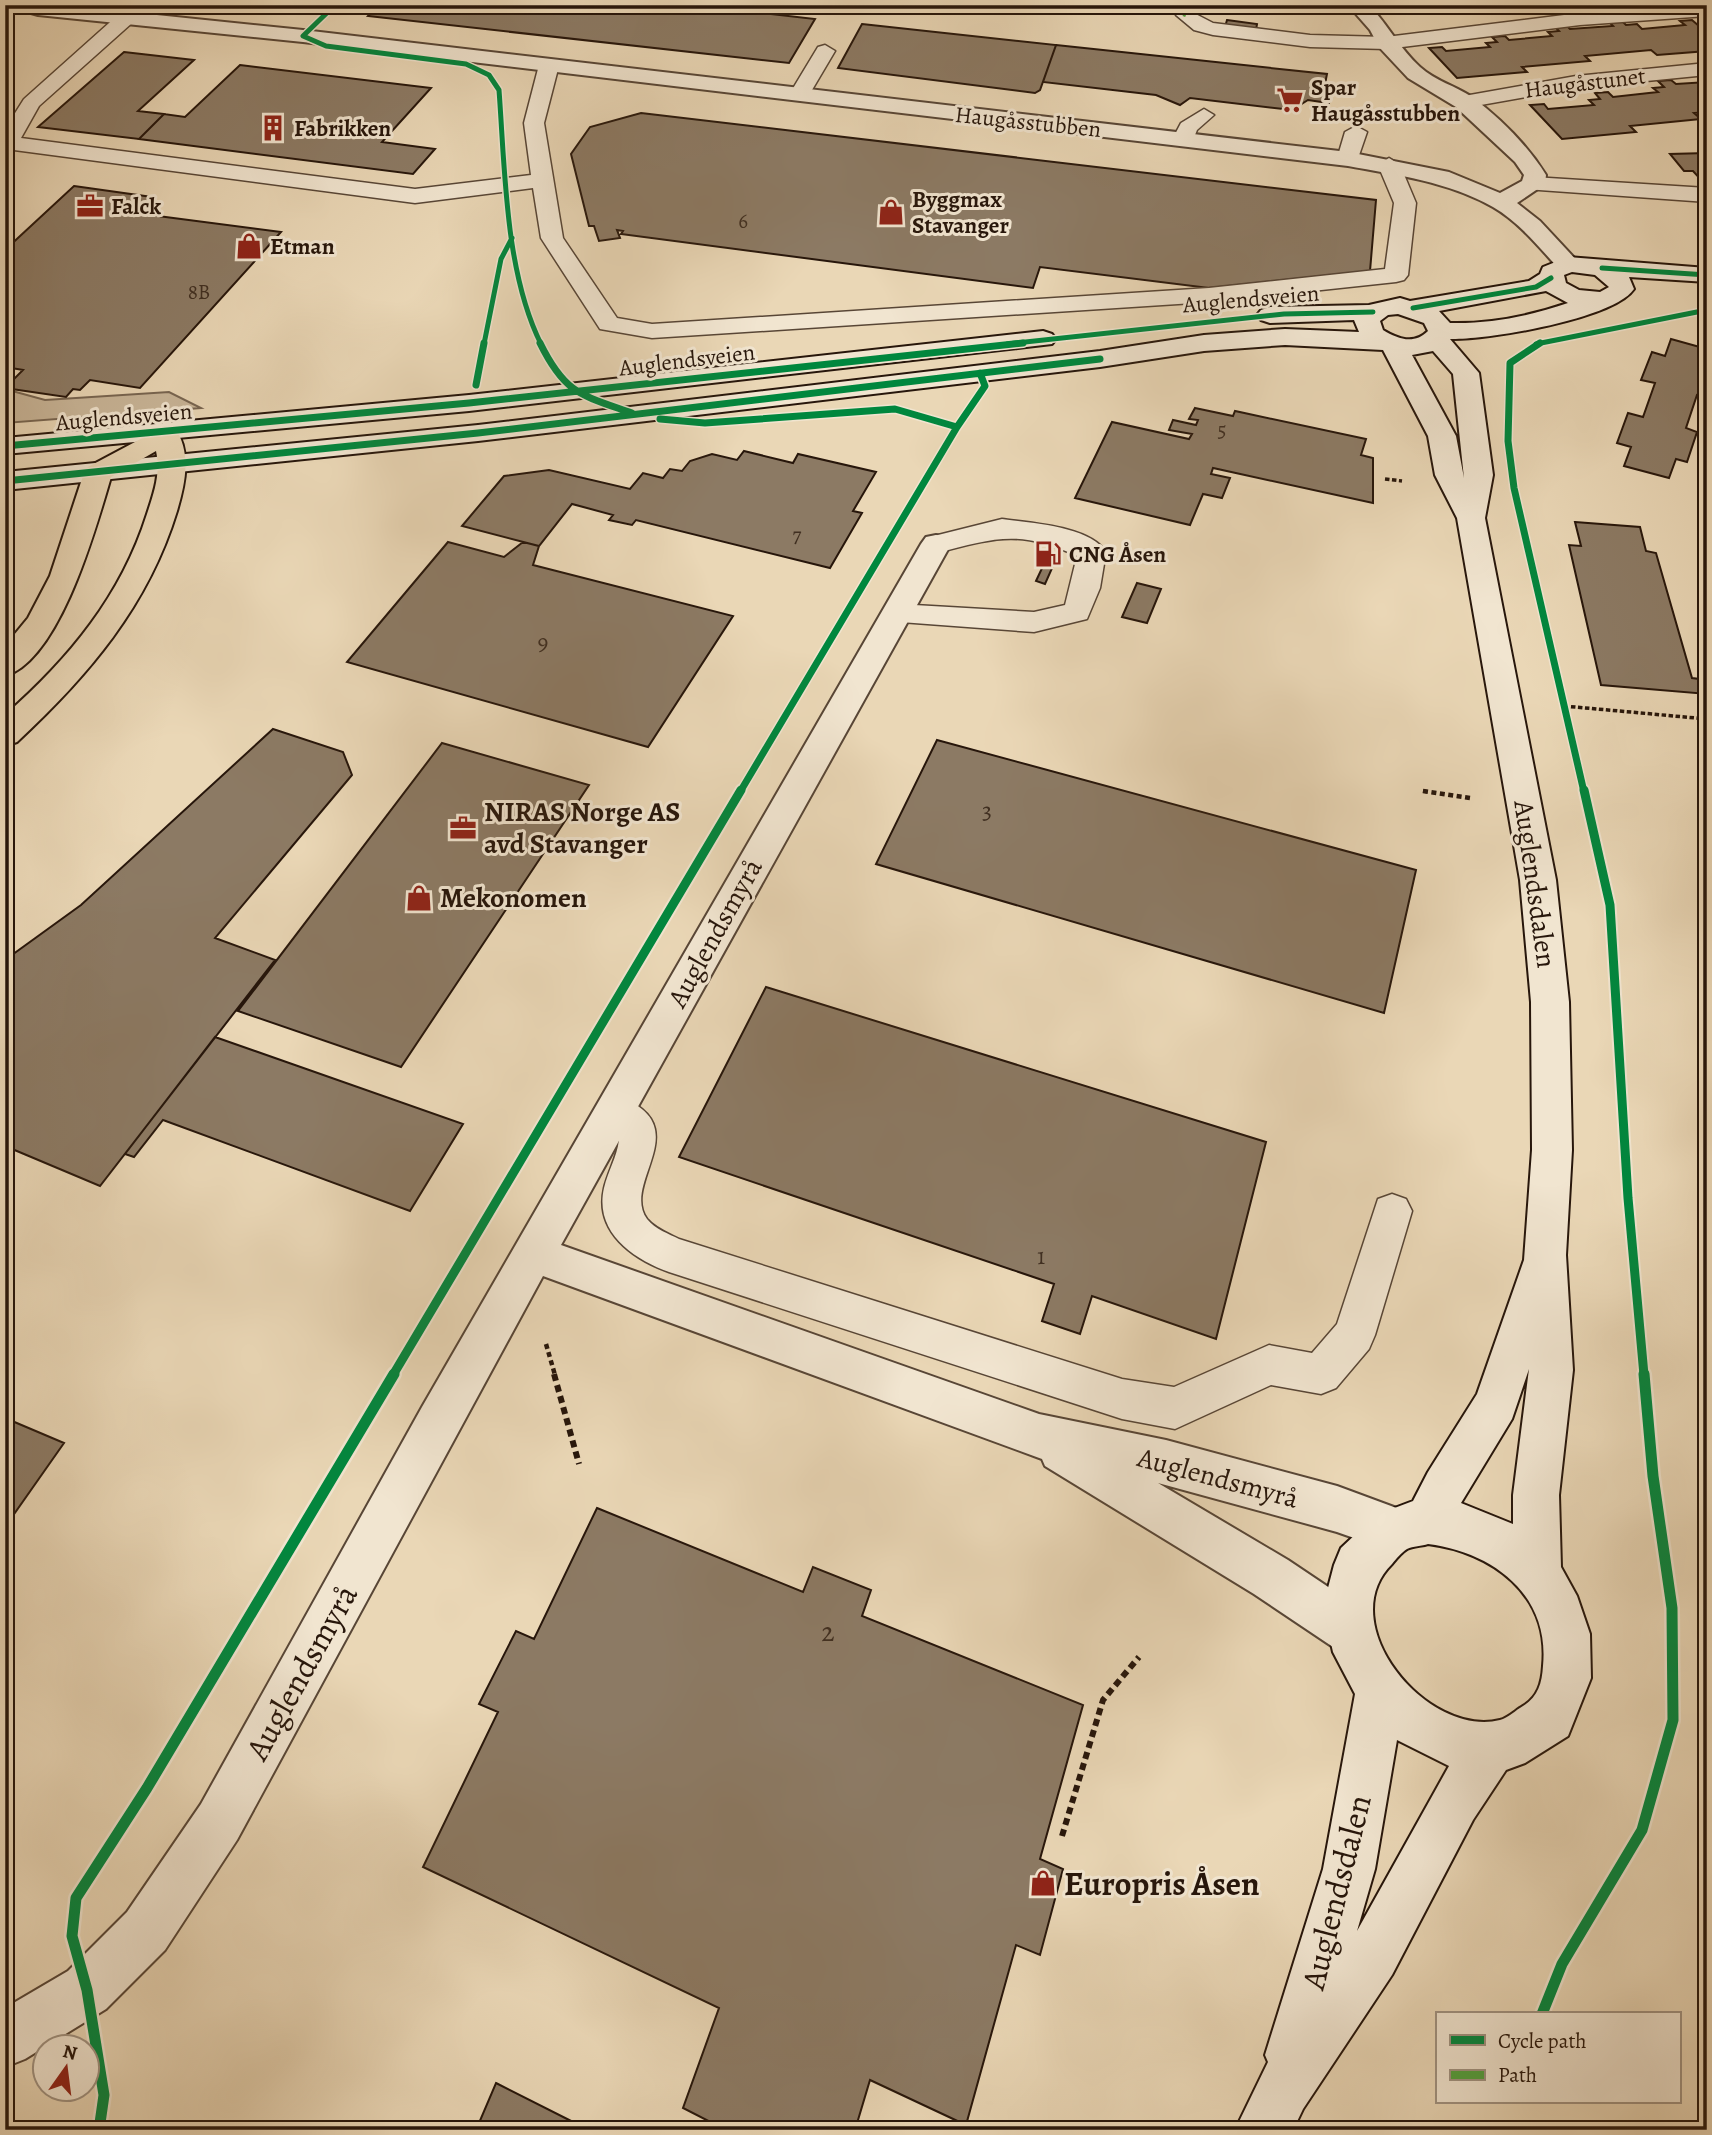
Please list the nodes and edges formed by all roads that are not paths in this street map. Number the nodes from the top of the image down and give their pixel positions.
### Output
1 (1357, 5) edge
2 (38, 9) dead end
3 (1703, 14) edge
4 (1186, 15) dead end
5 (125, 19) junction
6 (1386, 43) junction
7 (825, 51) dead end
8 (549, 65) junction
9 (1707, 69) edge
10 (799, 95) junction
11 (1464, 102) junction
12 (1203, 115) dead end
13 (1356, 132) dead end
14 (1183, 140) junction
15 (7, 145) edge
16 (1348, 159) junction
17 (1389, 165) junction
18 (544, 180) junction
19 (1533, 184) junction
20 (1707, 195) edge
21 (1501, 202) junction
22 (1602, 268) junction
23 (1560, 271) junction
24 (1707, 275) edge
25 (1707, 293) edge
26 (1607, 298) junction
27 (1413, 309) junction
28 (1373, 312) junction
29 (1439, 335) junction
30 (1388, 343) junction
31 (165, 433) junction
32 (5, 446) edge
33 (173, 467) junction
34 (98, 473) junction
35 (5, 481) edge
36 (1471, 518) junction
37 (936, 544) joint
38 (897, 614) junction
39 (5, 665) edge
40 (5, 734) edge
41 (615, 1111) junction
42 (1392, 1211) dead end
43 (534, 1254) junction
44 (1545, 1255) junction
45 (1039, 1436) junction
46 (1411, 1525) junction
47 (1538, 1574) junction
48 (1350, 1630) junction
49 (1380, 1693) junction
50 (1491, 1748) junction
51 (6, 2037) edge
52 (1273, 2109) edge

1 - 6 main road, Haugåstunet
2 - 5 main road, Haugåsstubben
3 - 6 lane
4 - 6 lane
5 - 8 main road, Haugåsstubben
5 - 15 lane
6 - 11 main road, Haugåstunet
7 - 10 lane
8 - 10 main road, Haugåsstubben
8 - 18 lane
9 - 11 lane, Haugåstunet
10 - 14 main road, Haugåsstubben
11 - 19 main road, Haugåstunet
12 - 14 lane
13 - 16 lane
14 - 16 main road, Haugåsstubben
15 - 18 lane
16 - 17 main road, Haugåsstubben
17 - 18 lane
17 - 21 main road, Haugåsstubben
19 - 20 lane
19 - 21 main road
21 - 23 main road
22 - 23 main road
22 - 24 main road
22 - 26 main road
23 - 26 main road
23 - 27 main road, Auglendsveien
25 - 26 main road
26 - 29 main road, Auglendsveien
27 - 28 main road, Auglendsveien
27 - 29 main road, Auglendsdalen
28 - 30 main road, Auglendsdalen
28 - 31 main road, Auglendsveien
29 - 30 main road, Auglendsveien
29 - 36 main road, Auglendsdalen
30 - 33 main road, Auglendsveien
30 - 36 main road, Auglendsdalen
31 - 32 main road, Auglendsveien
31 - 33 highway
31 - 34 highway
33 - 34 main road, Auglendsveien
33 - 40 highway
34 - 35 main road, Auglendsveien
34 - 39 highway
36 - 44 main road, Auglendsdalen
37 - 38 main road, Auglendsmyrå
37 - 38 lane, Auglendsmyrå
38 - 41 main road, Auglendsmyrå
41 - 42 lane
41 - 43 main road, Auglendsmyrå
43 - 45 main road, Auglendsmyrå
43 - 51 main road, Auglendsmyrå
44 - 46 main road, Auglendsdalen
44 - 47 main road, Auglendsdalen
45 - 46 main road, Auglendsmyrå
45 - 48 main road, Auglendsmyrå
46 - 47 main road
46 - 48 main road
47 - 50 main road
48 - 49 main road
49 - 50 main road
49 - 52 main road, Auglendsdalen
50 - 52 main road, Auglendsdalen

